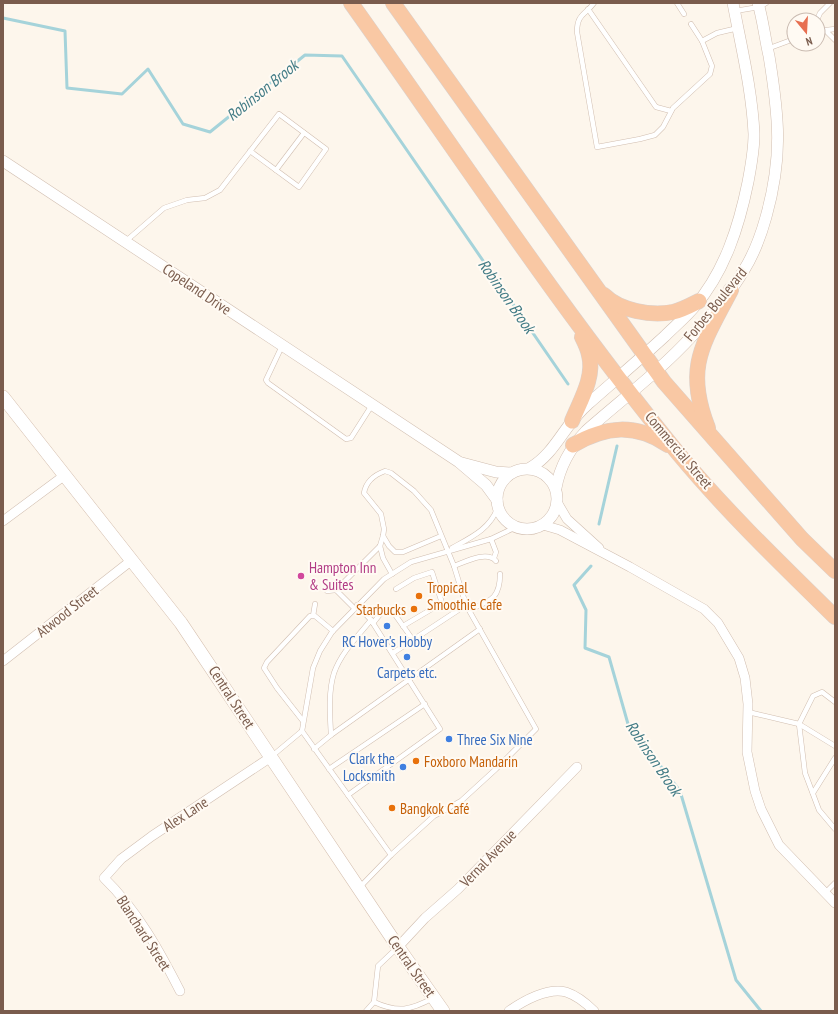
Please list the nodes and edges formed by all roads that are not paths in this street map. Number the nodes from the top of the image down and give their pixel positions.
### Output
1 (351, 3) edge
2 (393, 3) edge
3 (594, 3) edge
4 (676, 3) edge
5 (830, 3) edge
6 (761, 4) edge
7 (734, 7) edge
8 (588, 9) junction
9 (821, 12) edge
10 (684, 14) dead end
11 (691, 24) dead end
12 (738, 28) junction
13 (835, 29) edge
14 (826, 31) joint
15 (835, 40) edge
16 (702, 41) junction
17 (786, 43) edge
18 (767, 49) junction
19 (671, 110) junction
20 (304, 133) junction
21 (250, 151) junction
22 (3, 161) edge
23 (276, 170) junction
24 (126, 242) junction
25 (592, 283) junction
26 (731, 290) junction
27 (699, 301) junction
28 (578, 322) junction
29 (282, 346) junction
30 (644, 356) junction
31 (655, 371) junction
32 (620, 378) junction
33 (630, 392) junction
34 (3, 396) edge
35 (372, 405) junction
36 (572, 421) junction
37 (712, 436) junction
38 (574, 445) junction
39 (677, 451) junction
40 (459, 462) junction
41 (530, 468) junction
42 (511, 473) junction
43 (65, 475) junction
44 (556, 488) junction
45 (557, 502) junction
46 (497, 503) junction
47 (3, 521) edge
48 (543, 525) junction
49 (516, 527) junction
50 (383, 536) junction
51 (441, 536) junction
52 (491, 539) junction
53 (380, 546) junction
54 (447, 551) junction
55 (603, 552) junction
56 (132, 560) junction
57 (454, 566) junction
58 (835, 571) edge
59 (392, 574) junction
60 (500, 574) dead end
61 (396, 589) dead end
62 (336, 590) junction
63 (327, 591) dead end
64 (315, 604) dead end
65 (466, 605) junction
66 (355, 607) junction
67 (469, 610) junction
68 (313, 616) junction
69 (835, 617) edge
70 (372, 621) junction
71 (403, 626) junction
72 (480, 629) junction
73 (333, 631) junction
74 (413, 640) junction
75 (393, 653) junction
76 (3, 661) edge
77 (409, 678) junction
78 (835, 702) edge
79 (425, 704) junction
80 (748, 712) junction
81 (303, 721) junction
82 (799, 724) junction
83 (302, 730) junction
84 (331, 735) junction
85 (835, 746) edge
86 (314, 749) junction
87 (271, 758) junction
88 (835, 758) edge
89 (577, 767) dead end
90 (329, 769) junction
91 (813, 794) junction
92 (348, 795) junction
93 (835, 829) edge
94 (391, 855) junction
95 (104, 878) joint
96 (835, 883) edge
97 (360, 887) junction
98 (824, 893) junction
99 (835, 903) edge
100 (398, 947) junction
101 (180, 991) dead end
102 (434, 998) junction
103 (374, 1002) junction
104 (366, 1011) edge
105 (443, 1011) edge
106 (508, 1011) edge
107 (594, 1011) edge

1 - 28 highway, Commercial Street
2 - 25 highway
3 - 8 lane
4 - 10 lane
5 - 9 lane
6 - 7 lane
6 - 18 street, Forbes Boulevard
7 - 12 street, Forbes Boulevard
8 - 19 lane
8 - 19 lane
11 - 16 lane
12 - 16 lane
12 - 27 street, Forbes Boulevard
13 - 14 lane
14 - 15 lane
16 - 19 lane
17 - 18 lane
18 - 26 street, Forbes Boulevard
20 - 21 lane
20 - 23 lane
20 - 23 lane
21 - 23 lane
21 - 24 lane
22 - 24 street, Copeland Drive
24 - 29 street, Copeland Drive
25 - 27 highway
25 - 30 highway
26 - 31 street, Forbes Boulevard
26 - 37 highway
27 - 30 street, Forbes Boulevard
28 - 32 highway, Commercial Street
28 - 36 highway
29 - 35 street, Copeland Drive
29 - 35 lane
30 - 31 highway
30 - 32 street, Forbes Boulevard
31 - 33 street, Forbes Boulevard
31 - 37 highway
32 - 33 highway, Commercial Street
32 - 36 street, Forbes Boulevard
33 - 38 street, Forbes Boulevard
33 - 39 highway, Commercial Street
34 - 43 main road, Central Street
35 - 40 street, Copeland Drive
36 - 41 street, Forbes Boulevard
37 - 58 highway
38 - 39 highway
38 - 44 street, Forbes Boulevard
39 - 69 highway, Commercial Street
40 - 42 street
40 - 46 street
41 - 42 street
41 - 44 street
42 - 46 street
43 - 47 street
43 - 56 main road, Central Street
44 - 45 street
45 - 48 street
45 - 55 street
46 - 49 street
46 - 54 lane
48 - 49 street
48 - 55 street
49 - 52 lane
50 - 51 lane
50 - 51 lane
50 - 53 lane
51 - 54 lane
52 - 54 lane
52 - 57 lane
53 - 59 lane
53 - 62 lane
54 - 57 lane
54 - 59 lane
55 - 80 street
56 - 76 street, Atwood Street
56 - 87 main road, Central Street
57 - 65 lane
59 - 66 lane
60 - 67 lane
61 - 71 lane
62 - 63 lane
62 - 66 lane
64 - 68 lane
65 - 67 lane
65 - 74 lane
66 - 70 lane
66 - 73 lane
67 - 72 lane
68 - 73 lane
68 - 81 lane
70 - 71 lane
70 - 75 lane
70 - 84 lane
71 - 74 lane
72 - 77 lane
72 - 94 lane
73 - 81 lane
74 - 75 lane
75 - 77 lane
77 - 79 lane
77 - 84 lane
78 - 82 lane
79 - 90 lane
79 - 92 lane
80 - 82 lane
80 - 98 street
81 - 83 lane
82 - 85 lane
82 - 91 lane
83 - 86 lane
83 - 87 lane
84 - 86 lane
86 - 90 lane
87 - 95 street, Alex Lane
87 - 97 main road, Central Street
88 - 91 lane
89 - 100 street, Vernal Avenue
90 - 92 lane
91 - 93 lane
92 - 94 lane
94 - 97 lane
95 - 101 street, Blanchard Street
96 - 98 lane
97 - 100 main road, Central Street
98 - 99 street
100 - 102 main road, Central Street
100 - 103 lane
102 - 103 lane
102 - 105 main road, Central Street
103 - 104 lane
106 - 107 street

